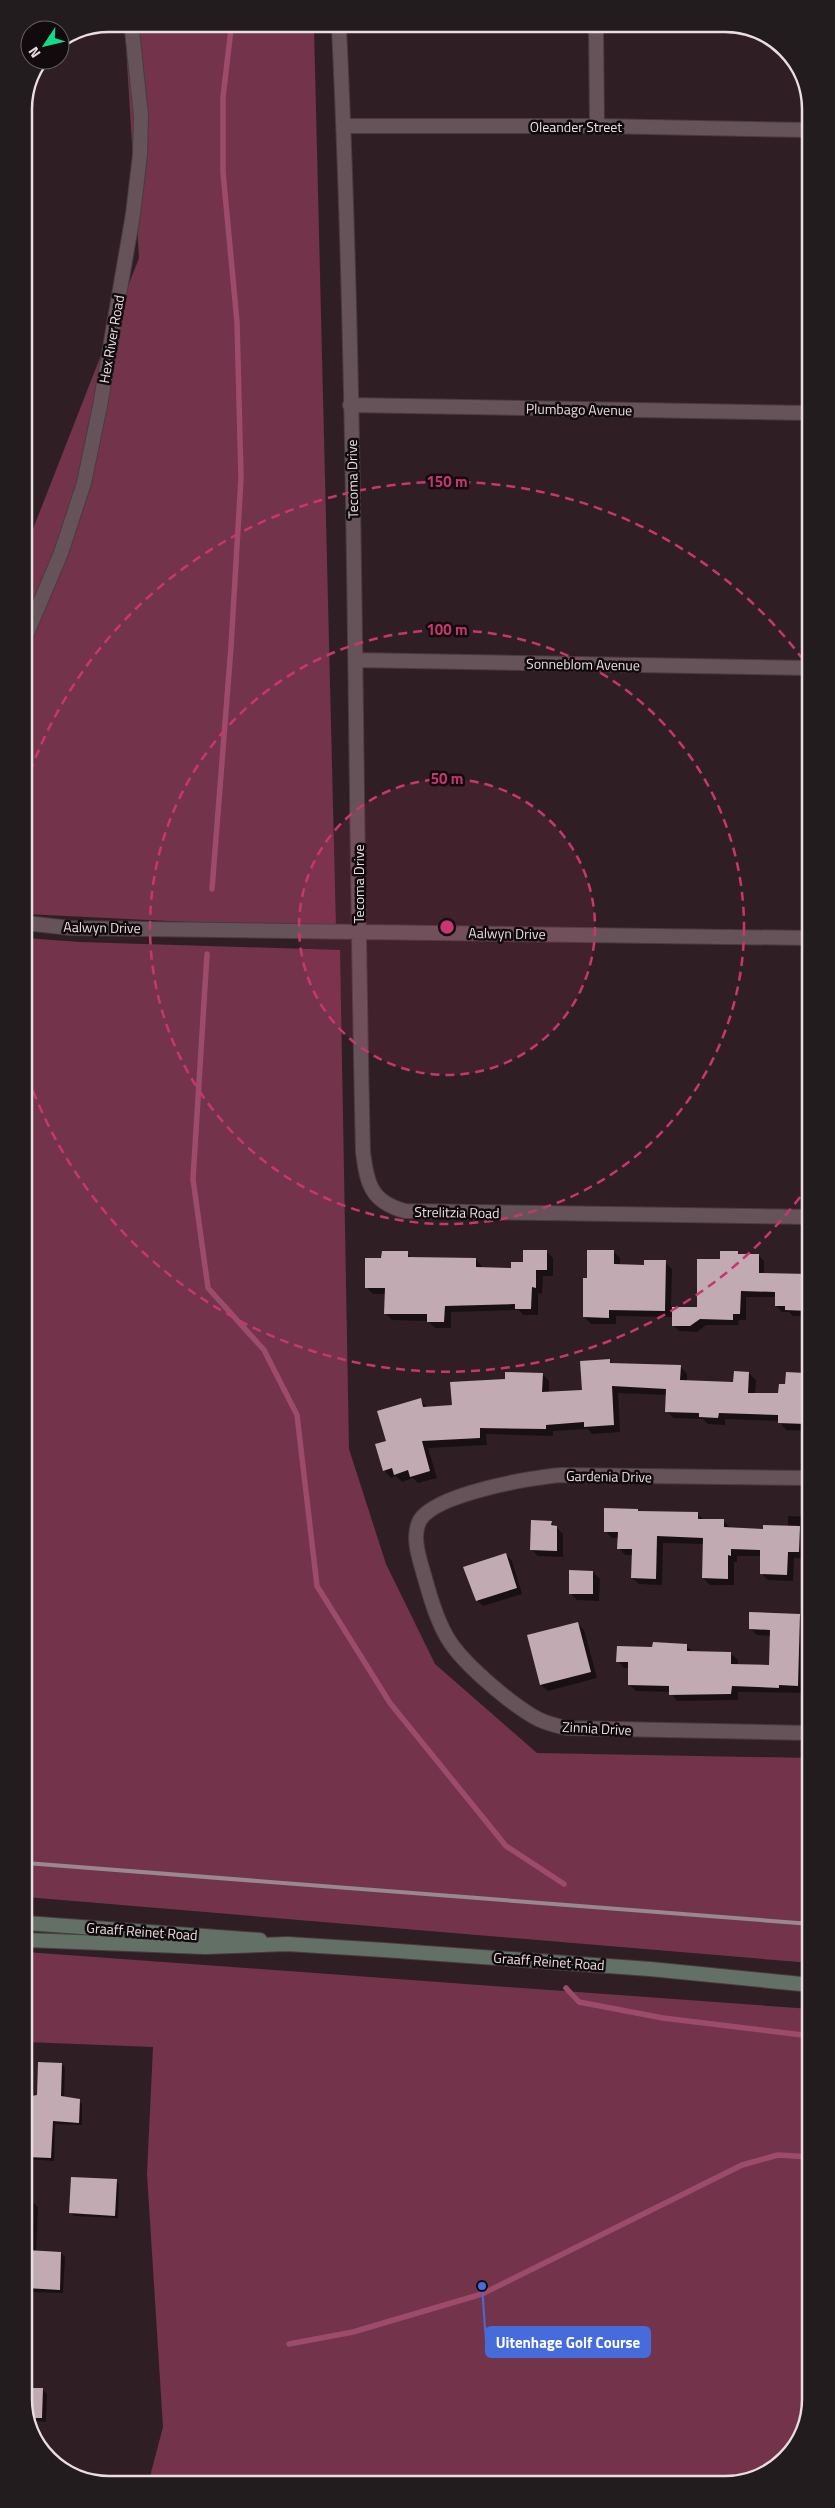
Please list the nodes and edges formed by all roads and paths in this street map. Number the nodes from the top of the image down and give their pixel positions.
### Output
1 (132, 32) edge
2 (339, 32) edge
3 (596, 33) edge
4 (344, 126) junction
5 (598, 126) junction
6 (802, 130) edge
7 (350, 405) junction
8 (802, 414) edge
9 (32, 620) edge
10 (356, 660) junction
11 (802, 668) edge
12 (32, 924) edge
13 (358, 931) junction
14 (802, 938) edge
15 (802, 1217) edge
16 (802, 1478) edge
17 (419, 1522) joint
18 (802, 1733) edge
19 (32, 1924) edge
20 (32, 1940) edge
21 (287, 1944) junction
22 (802, 1985) edge

1 - 9 street, Hex River Road
2 - 4 street, Tecoma Drive
3 - 5 street
4 - 5 street, Oleander Street
4 - 7 street, Tecoma Drive
5 - 6 street, Oleander Street
7 - 8 street, Plumbago Avenue
7 - 10 street, Tecoma Drive
10 - 11 street, Sonneblom Avenue
10 - 13 street, Tecoma Drive
12 - 13 street, Aalwyn Drive
13 - 14 street, Aalwyn Drive
13 - 15 street, Strelitzia Road
16 - 17 street, Gardenia Drive
17 - 18 street, Zinnia Drive
19 - 21 main road, Graaff Reinet Road
20 - 21 main road, Graaff Reinet Road
21 - 22 main road, Graaff Reinet Road

